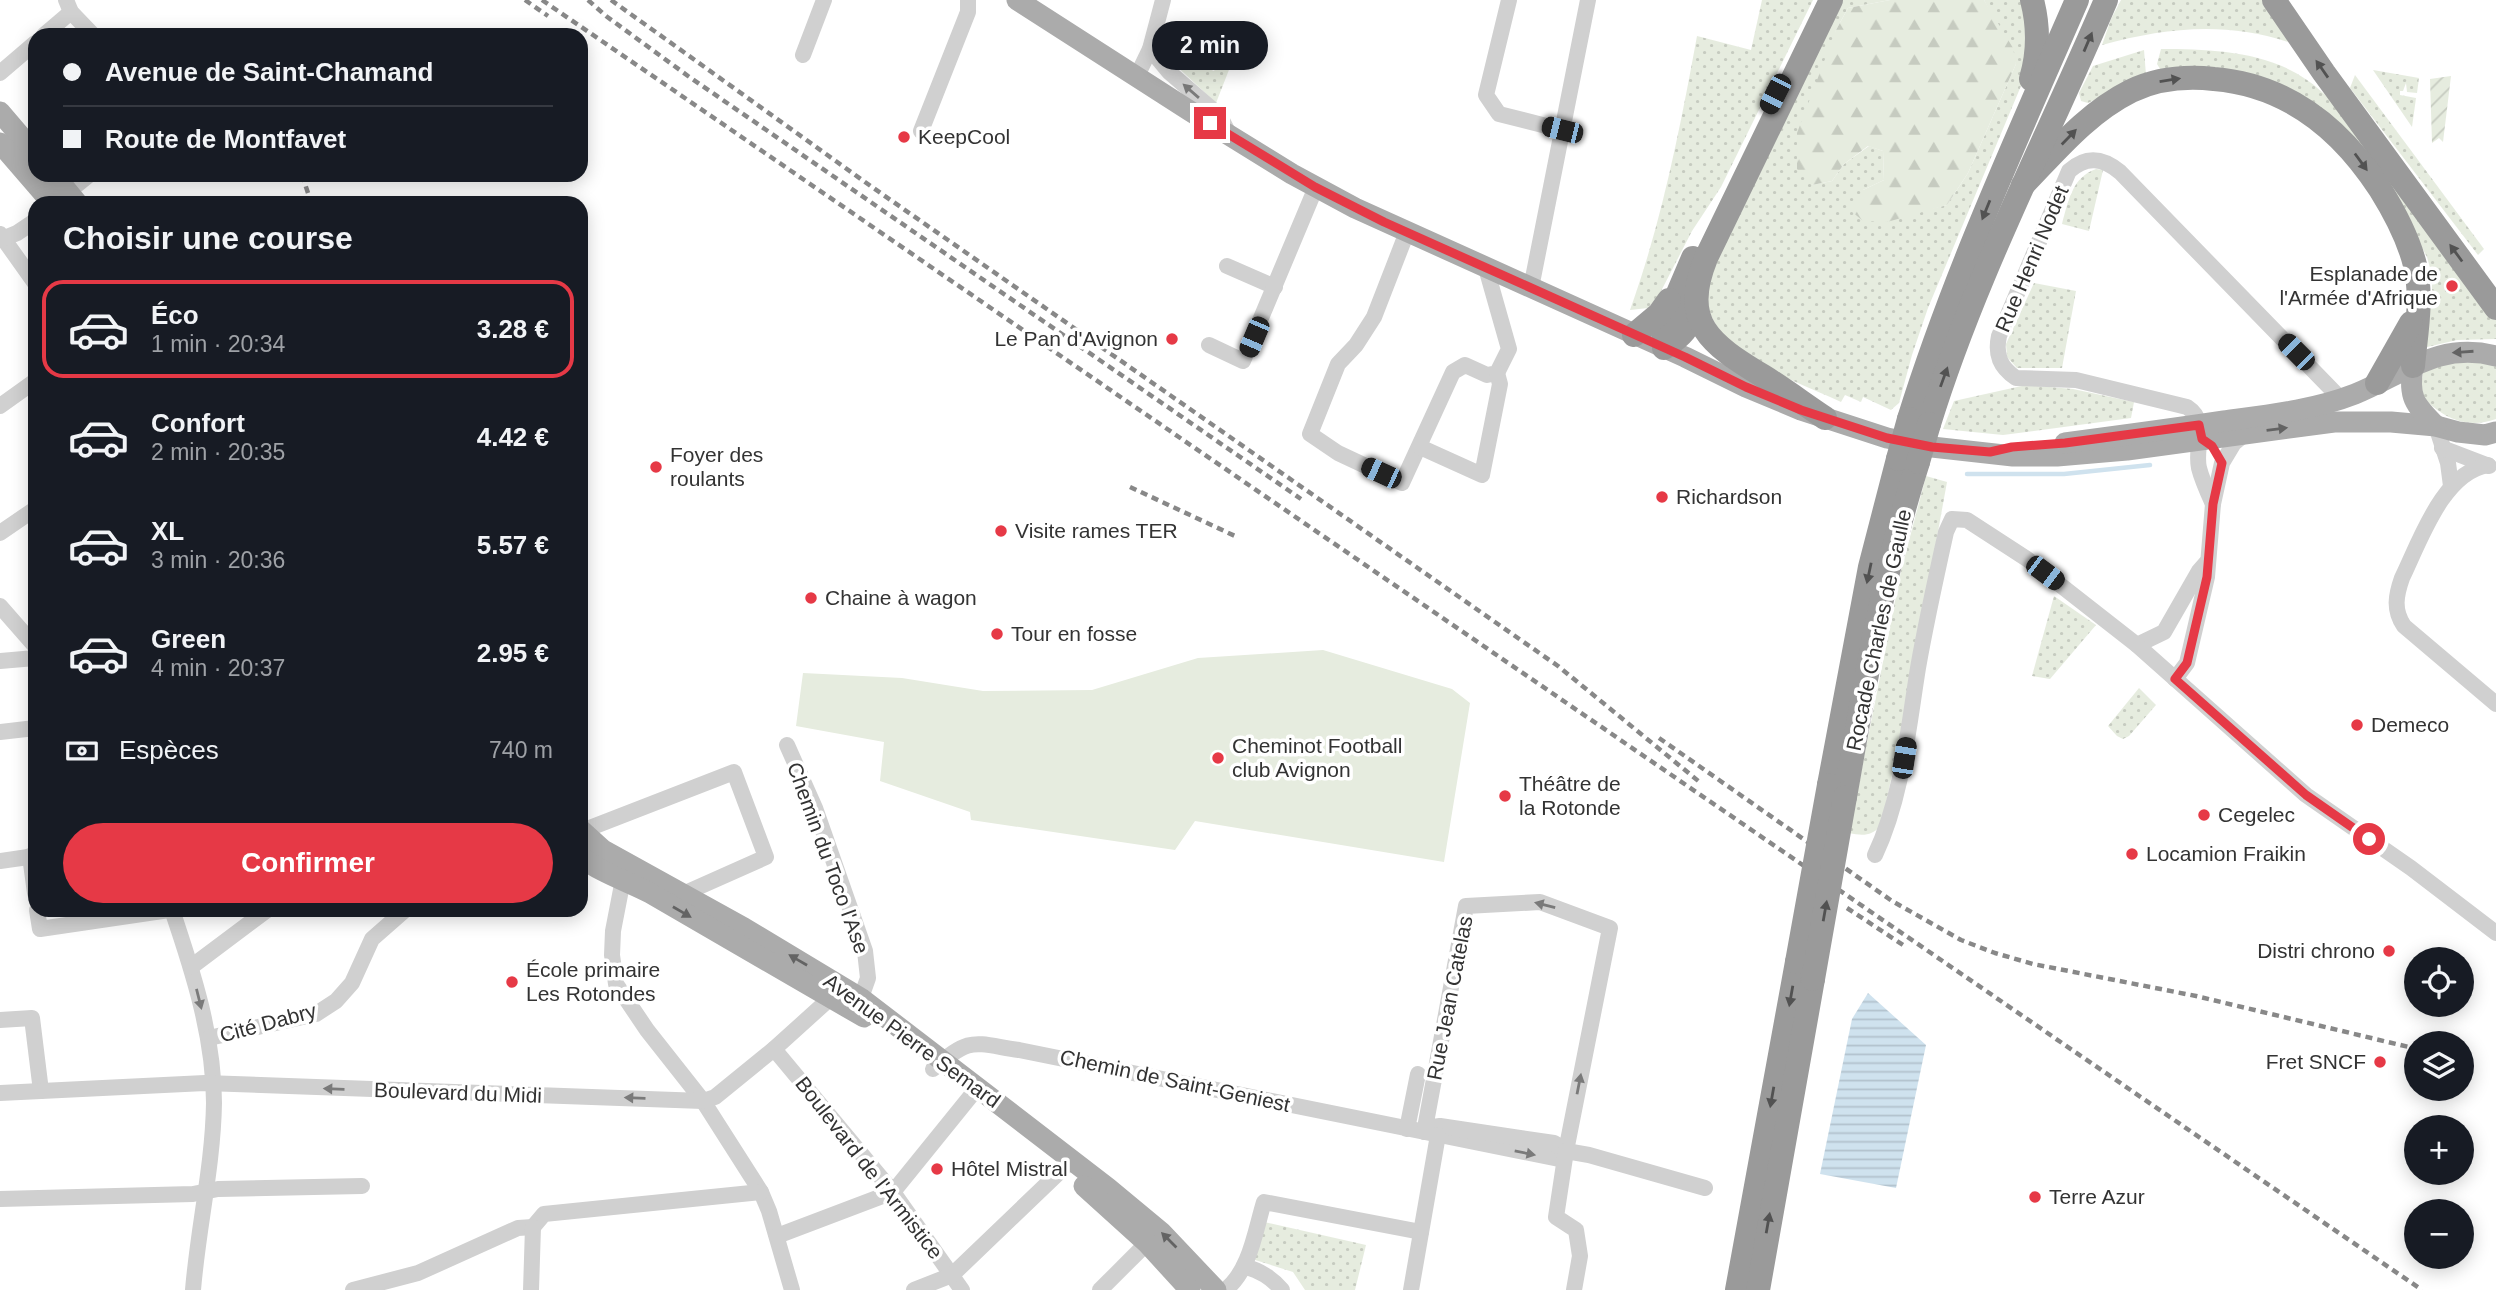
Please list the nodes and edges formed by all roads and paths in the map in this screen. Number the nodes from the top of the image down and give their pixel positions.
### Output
1 (824, 0) edge
2 (968, 0) edge
3 (1017, 0) edge
4 (1163, 0) edge
5 (1508, 0) edge
6 (1588, 0) edge
7 (1822, 0) edge
8 (1831, 0) edge
9 (2032, 0) edge
10 (2077, 0) edge
11 (2106, 0) edge
12 (2274, 0) edge
13 (69, 6) edge
14 (50, 28) edge
15 (87, 28) edge
16 (28, 49) edge
17 (1150, 49) junction
18 (803, 55) dead end
19 (0, 73) edge
20 (1137, 76) junction
21 (0, 113) edge
22 (1562, 130) junction
23 (920, 131) dead end
24 (1229, 134) junction
25 (0, 143) edge
26 (28, 145) edge
27 (2011, 146) junction
28 (28, 168) edge
29 (44, 182) edge
30 (82, 182) edge
31 (2023, 185) junction
32 (1315, 187) junction
33 (60, 196) edge
34 (69, 196) edge
35 (28, 224) edge
36 (1407, 232) junction
37 (1, 238) edge
38 (1227, 265) dead end
39 (1486, 268) junction
40 (28, 274) edge
41 (1683, 279) junction
42 (1275, 287) junction
43 (1531, 289) junction
44 (1695, 307) junction
45 (2496, 308) edge
46 (2418, 310) junction
47 (1634, 335) junction
48 (1209, 345) dead end
49 (1664, 348) junction
50 (2496, 356) edge
51 (2413, 366) junction
52 (1497, 373) junction
53 (2377, 383) junction
54 (28, 386) edge
55 (2341, 399) junction
56 (0, 406) edge
57 (1825, 418) junction
58 (1919, 422) junction
59 (2436, 426) junction
60 (2200, 432) junction
61 (2246, 433) junction
62 (2492, 435) edge
63 (2172, 444) junction
64 (1420, 447) junction
65 (2442, 448) junction
66 (1990, 452) junction
67 (2222, 463) junction
68 (2199, 467) junction
69 (2492, 467) edge
70 (2451, 486) junction
71 (2213, 504) junction
72 (28, 514) edge
73 (0, 533) edge
74 (2206, 563) junction
75 (0, 606) edge
76 (28, 638) edge
77 (2137, 645) junction
78 (28, 658) edge
79 (0, 661) edge
80 (2175, 679) junction
81 (2496, 704) edge
82 (28, 728) edge
83 (0, 732) edge
84 (787, 745) dead end
85 (588, 829) edge
86 (588, 836) edge
87 (1875, 855) dead end
88 (28, 857) edge
89 (0, 861) edge
90 (588, 862) edge
91 (624, 871) junction
92 (683, 894) junction
93 (38, 917) edge
94 (122, 917) edge
95 (173, 917) edge
96 (258, 917) edge
97 (397, 917) edge
98 (2496, 933) edge
99 (191, 967) junction
100 (1805, 970) junction
101 (837, 992) junction
102 (859, 1005) junction
103 (0, 1020) edge
104 (209, 1038) junction
105 (774, 1049) junction
106 (938, 1064) junction
107 (1418, 1074) dead end
108 (213, 1084) junction
109 (41, 1091) junction
110 (0, 1093) edge
111 (973, 1093) junction
112 (703, 1101) junction
113 (1424, 1131) junction
114 (1565, 1156) junction
115 (1067, 1164) junction
116 (362, 1186) dead end
117 (1705, 1188) dead end
118 (204, 1192) junction
119 (761, 1192) junction
120 (893, 1192) junction
121 (0, 1199) edge
122 (533, 1227) junction
123 (1421, 1233) junction
124 (777, 1236) junction
125 (1147, 1243) junction
126 (1244, 1266) junction
127 (952, 1275) junction
128 (193, 1290) edge
129 (353, 1290) edge
130 (531, 1290) edge
131 (792, 1290) edge
132 (915, 1290) edge
133 (962, 1290) edge
134 (1100, 1290) edge
135 (1190, 1290) edge
136 (1216, 1290) edge
137 (1225, 1290) edge
138 (1282, 1290) edge
139 (1411, 1290) edge
140 (1574, 1290) edge
141 (1737, 1290) edge
142 (1758, 1290) edge

1 - 18 street
2 - 23 street
3 - 20 main road
4 - 17 street
5 - 22 street
6 - 22 street
7 - 41 highway
8 - 44 highway
9 - 27 highway
10 - 27 highway, Rocade Charles de Gaulle
31 -> 11 highway, Rocade Charles de Gaulle
45 -> 12 highway
13 - 14 street
13 - 15 street
16 - 19 street
17 - 20 street
24 -> 17 street
20 - 24 main road
21 - 26 main road
22 - 43 street
24 - 32 main road
25 - 28 main road
27 -> 58 highway, Rocade Charles de Gaulle
29 - 33 main road
30 - 34 street
31 -> 46 highway
58 -> 31 highway, Rocade Charles de Gaulle
32 - 36 main road
32 - 42 street
35 - 37 street
36 - 39 main road
36 - 64 street
37 - 40 street
38 - 42 street
39 - 43 main road
39 - 52 street
41 - 47 highway
41 - 49 highway
42 - 48 street
43 - 47 main road
44 - 49 highway
44 - 57 highway
46 - 51 highway
46 - 53 highway
47 - 49 main road
49 - 57 main road
50 -> 51 main road
51 - 53 main road
51 - 59 main road
52 - 64 street
52 - 64 street
53 - 55 main road
54 - 56 street
55 - 60 main road
55 - 60 street, Rue Henri Nodet
57 - 66 main road
58 - 100 highway, Rocade Charles de Gaulle, bridge
61 -> 59 main road
59 - 62 main road
59 - 65 street
60 - 61 main road
60 - 63 main road
60 - 66 main road
60 - 67 street, Rue Henri Nodet
60 - 68 street
61 - 67 street
63 - 66 main road
63 - 68 street
65 - 69 street
65 - 70 street
67 - 71 street
68 - 71 street
69 - 70 street
70 - 81 street
71 - 74 street
72 - 73 street
74 - 77 street
74 - 80 street
75 - 76 street
77 - 80 street
77 - 87 street
78 - 79 street
80 - 98 street
82 - 83 street
84 - 102 street, Chemin du Toco l'Ase
85 - 92 street
86 - 91 main road, Avenue Pierre Semard
88 - 89 street
90 - 91 main road, Avenue Pierre Semard
91 - 92 main road, Avenue Pierre Semard
91 -> 101 main road, Avenue Pierre Semard
91 - 112 street
101 -> 92 main road, Avenue Pierre Semard
93 - 94 street
95 - 99 street
96 - 99 street
97 - 104 street, Cité Dabry
99 -> 104 street
100 -> 141 highway, Rocade Charles de Gaulle
142 -> 100 highway, Rocade Charles de Gaulle
101 - 102 main road, Avenue Pierre Semard
101 - 105 street
102 - 106 main road, Avenue Pierre Semard
103 - 109 street
104 - 108 street
105 - 112 street
105 - 120 street, Boulevard de l'Armistice
106 - 111 main road, Avenue Pierre Semard
106 - 113 street, Chemin de Saint-Geniest
107 - 113 street
108 - 109 street, Boulevard du Midi
112 -> 108 street, Boulevard du Midi
108 - 118 street
109 - 110 street, Boulevard du Midi
111 - 115 main road, Avenue Pierre Semard
111 - 120 street
112 - 119 street
113 - 114 street, Chemin de Saint-Geniest
114 -> 113 street, Rue Jean Catelas
113 - 123 street
114 - 117 street, Chemin de Saint-Geniest
114 - 140 street
115 - 125 main road, Avenue Pierre Semard
115 - 127 street
136 -> 115 main road, Avenue Pierre Semard
116 - 118 street
118 - 121 street
118 - 128 street
119 - 122 street
119 - 124 street
120 - 124 street
120 - 127 street, Boulevard de l'Armistice
122 - 129 street
122 - 130 street
123 - 126 street
123 - 139 street
124 - 131 street
125 - 134 street
125 - 135 main road, Avenue Pierre Semard
126 - 137 street
126 - 138 street
127 - 132 street
127 - 133 street, Boulevard de l'Armistice

